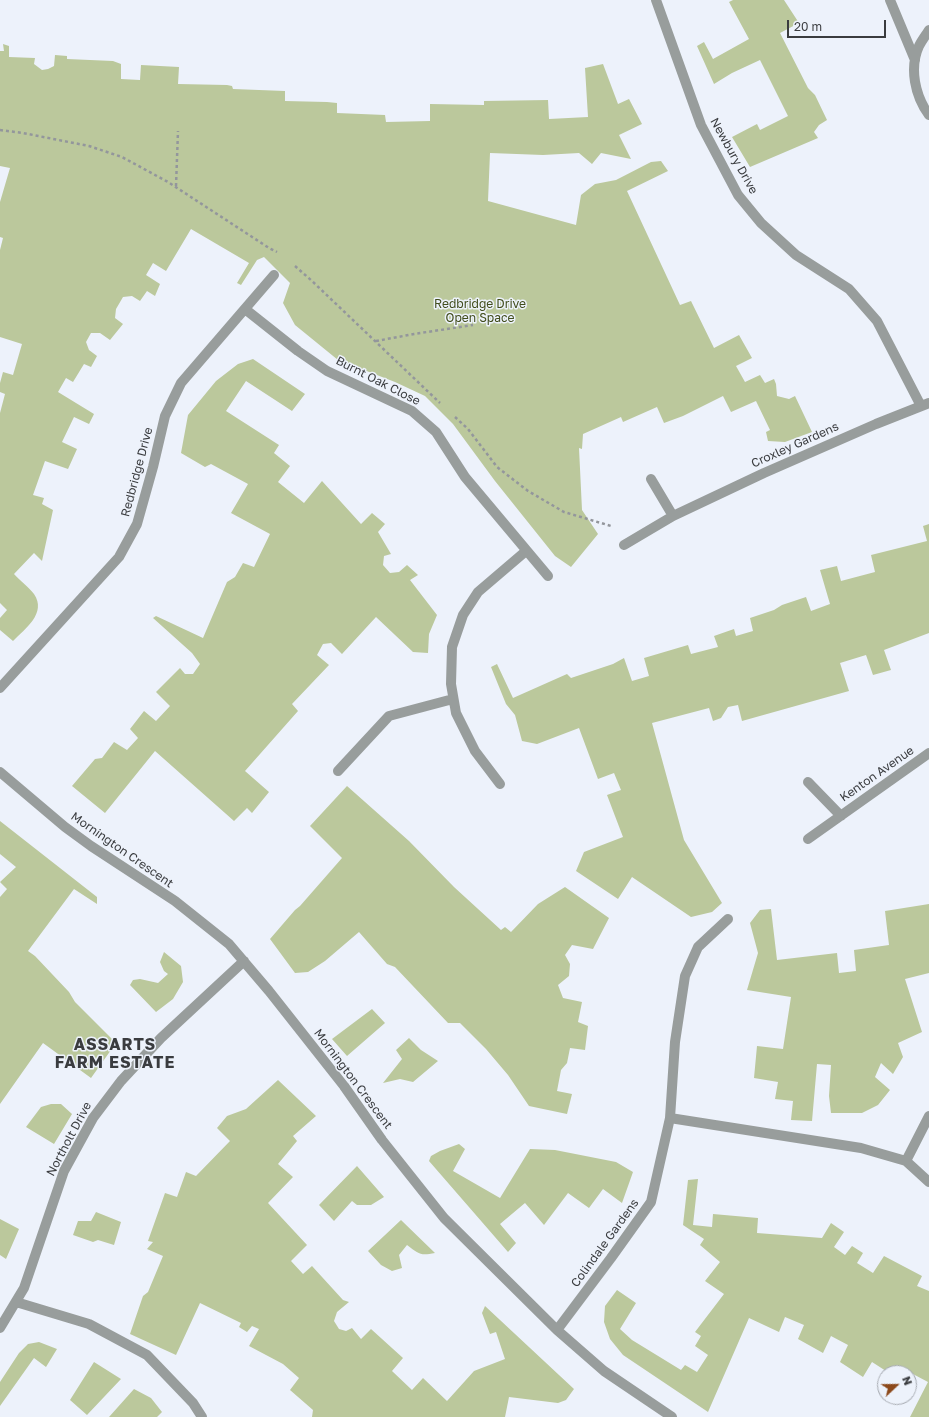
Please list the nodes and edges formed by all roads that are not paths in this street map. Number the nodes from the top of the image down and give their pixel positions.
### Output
1 (656, 0) edge
2 (890, 0) edge
3 (929, 30) edge
4 (915, 60) junction
5 (929, 115) edge
6 (274, 275) dead end
7 (245, 309) junction
8 (925, 404) edge
9 (651, 478) dead end
10 (673, 516) junction
11 (624, 545) road end
12 (526, 551) junction
13 (548, 576) dead end
14 (0, 688) edge
15 (453, 698) junction
16 (929, 753) edge
17 (338, 771) dead end
18 (0, 772) edge
19 (808, 782) dead end
20 (500, 784) dead end
21 (841, 816) junction
22 (808, 839) dead end
23 (728, 919) dead end
24 (244, 961) junction
25 (929, 1116) edge
26 (670, 1118) junction
27 (906, 1161) junction
28 (929, 1182) edge
29 (16, 1302) junction
30 (0, 1328) edge
31 (556, 1330) junction
32 (202, 1417) edge
33 (672, 1417) edge

1 - 8 street, Newbury Drive
2 - 4 street
3 - 4 street
4 - 5 street
6 - 7 street, Redbridge Drive
7 - 12 street, Burnt Oak Close
7 - 14 street, Redbridge Drive
8 - 10 street, Croxley Gardens
9 - 10 street
10 - 11 street, Croxley Gardens
12 - 13 street, Burnt Oak Close
12 - 15 street
15 - 17 street
15 - 20 street
16 - 21 street, Kenton Avenue
18 - 24 street, Mornington Crescent
19 - 21 street, Kenton Avenue
21 - 22 street, Kenton Avenue
23 - 26 street, Colindale Gardens
24 - 29 street, Northolt Drive
24 - 31 street, Mornington Crescent
25 - 27 street
26 - 27 street
26 - 31 street, Colindale Gardens
27 - 28 street
29 - 30 street, Northolt Drive
29 - 32 street
31 - 33 street, Mornington Crescent

